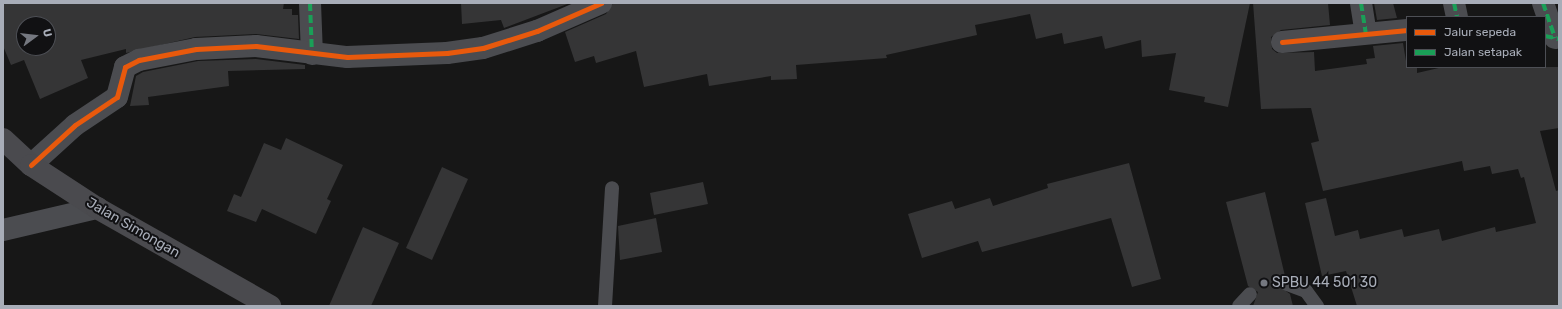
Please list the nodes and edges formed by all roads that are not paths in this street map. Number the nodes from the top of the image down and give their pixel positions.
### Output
1 (310, 3) edge
2 (601, 3) edge
3 (1361, 3) edge
4 (1454, 3) edge
5 (1543, 3) edge
6 (1457, 16) edge
7 (1406, 30) edge
8 (1366, 33) junction
9 (1553, 38) edge
10 (1282, 42) dead end
11 (312, 54) junction
12 (3, 139) edge
13 (31, 165) junction
14 (612, 188) dead end
15 (97, 208) junction
16 (3, 230) edge
17 (1287, 284) dead end
18 (1250, 294) dead end
19 (270, 306) edge
20 (605, 306) edge
21 (1239, 306) edge
22 (1317, 306) edge

1 - 11 street
2 - 11 street
3 - 8 street
4 - 6 street
5 - 9 street
7 - 8 street
8 - 10 street
11 - 13 street
12 - 13 main road, Jalan Simongan
13 - 15 main road, Jalan Simongan
14 - 20 lane
15 - 16 street
15 - 19 main road, Jalan Simongan
17 - 22 lane
18 - 21 lane

